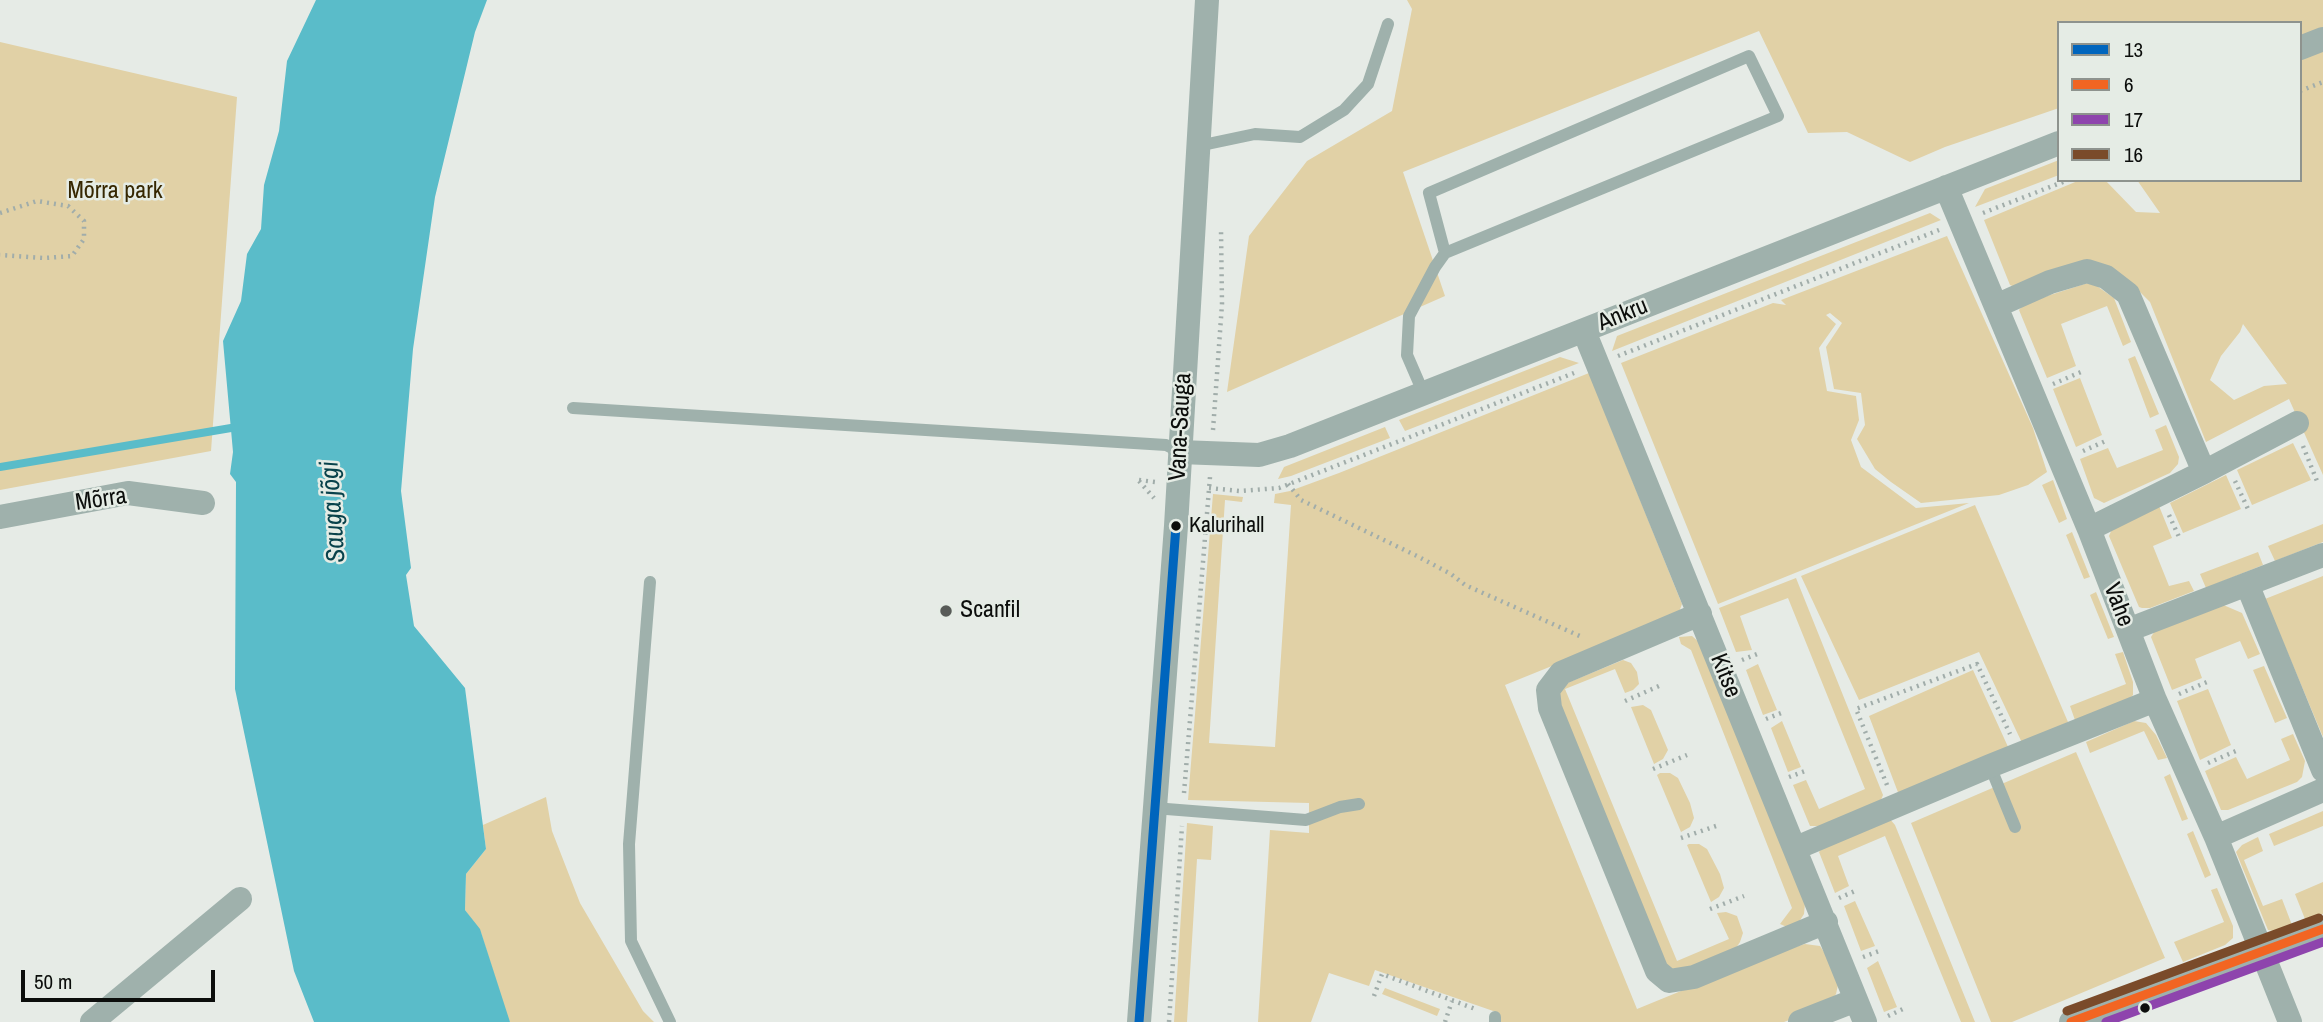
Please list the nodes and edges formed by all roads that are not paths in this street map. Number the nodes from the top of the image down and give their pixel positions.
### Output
1 (1207, 0) edge
2 (1388, 24) dead end
3 (2323, 39) edge
4 (2302, 47) edge
5 (2057, 145) edge
6 (1198, 146) junction
7 (1946, 187) junction
8 (1445, 253) junction
9 (1996, 306) junction
10 (1584, 331) junction
11 (1423, 392) junction
12 (573, 408) dead end
13 (2295, 424) road end
14 (1180, 452) junction
15 (2204, 472) junction
16 (203, 503) dead end
17 (0, 517) edge
18 (2089, 529) junction
19 (2323, 555) edge
20 (650, 582) dead end
21 (2247, 584) junction
22 (1700, 614) junction
23 (2128, 630) junction
24 (2162, 699) junction
25 (1990, 765) junction
26 (2323, 770) edge
27 (2323, 790) edge
28 (1359, 803) dead end
29 (1154, 808) junction
30 (2015, 827) dead end
31 (2216, 837) junction
32 (1796, 848) junction
33 (240, 899) dead end
34 (1830, 911) junction
35 (2323, 929) edge
36 (2260, 951) junction
37 (1868, 1013) edge
38 (95, 1021) edge
39 (670, 1022) edge
40 (1139, 1022) edge
41 (1800, 1022) edge
42 (2071, 1022) edge
43 (2290, 1022) edge

1 - 6 street, Vana-Sauga
2 - 6 lane
3 - 4 street
5 - 7 street, Ankru
6 - 14 street, Vana-Sauga
7 - 9 street, Vahe
7 - 10 street, Ankru
8 - 8 lane
8 - 11 lane
9 - 15 street
9 - 18 street, Vahe
10 - 11 street, Ankru
10 - 22 street, Kitse
11 - 14 street, Ankru
12 - 14 lane
13 - 15 street
14 - 29 street, Vana-Sauga
15 - 18 street
16 - 17 street, Mõrra
18 - 23 street, Vahe
19 - 21 street
20 - 39 lane
21 - 23 street
21 - 26 street
22 - 32 street, Kitse
22 - 34 street
23 - 24 street, Vahe
24 - 25 street
24 - 31 street, Vahe
25 - 30 lane
25 - 32 street
27 - 31 street
28 - 29 lane
29 - 40 street, Vana-Sauga
31 - 36 street, Vahe
32 - 34 street, Kitse
33 - 38 street
34 - 37 street, Kitse
35 - 36 street
36 - 42 street
36 - 43 street, Vahe
37 - 41 street

